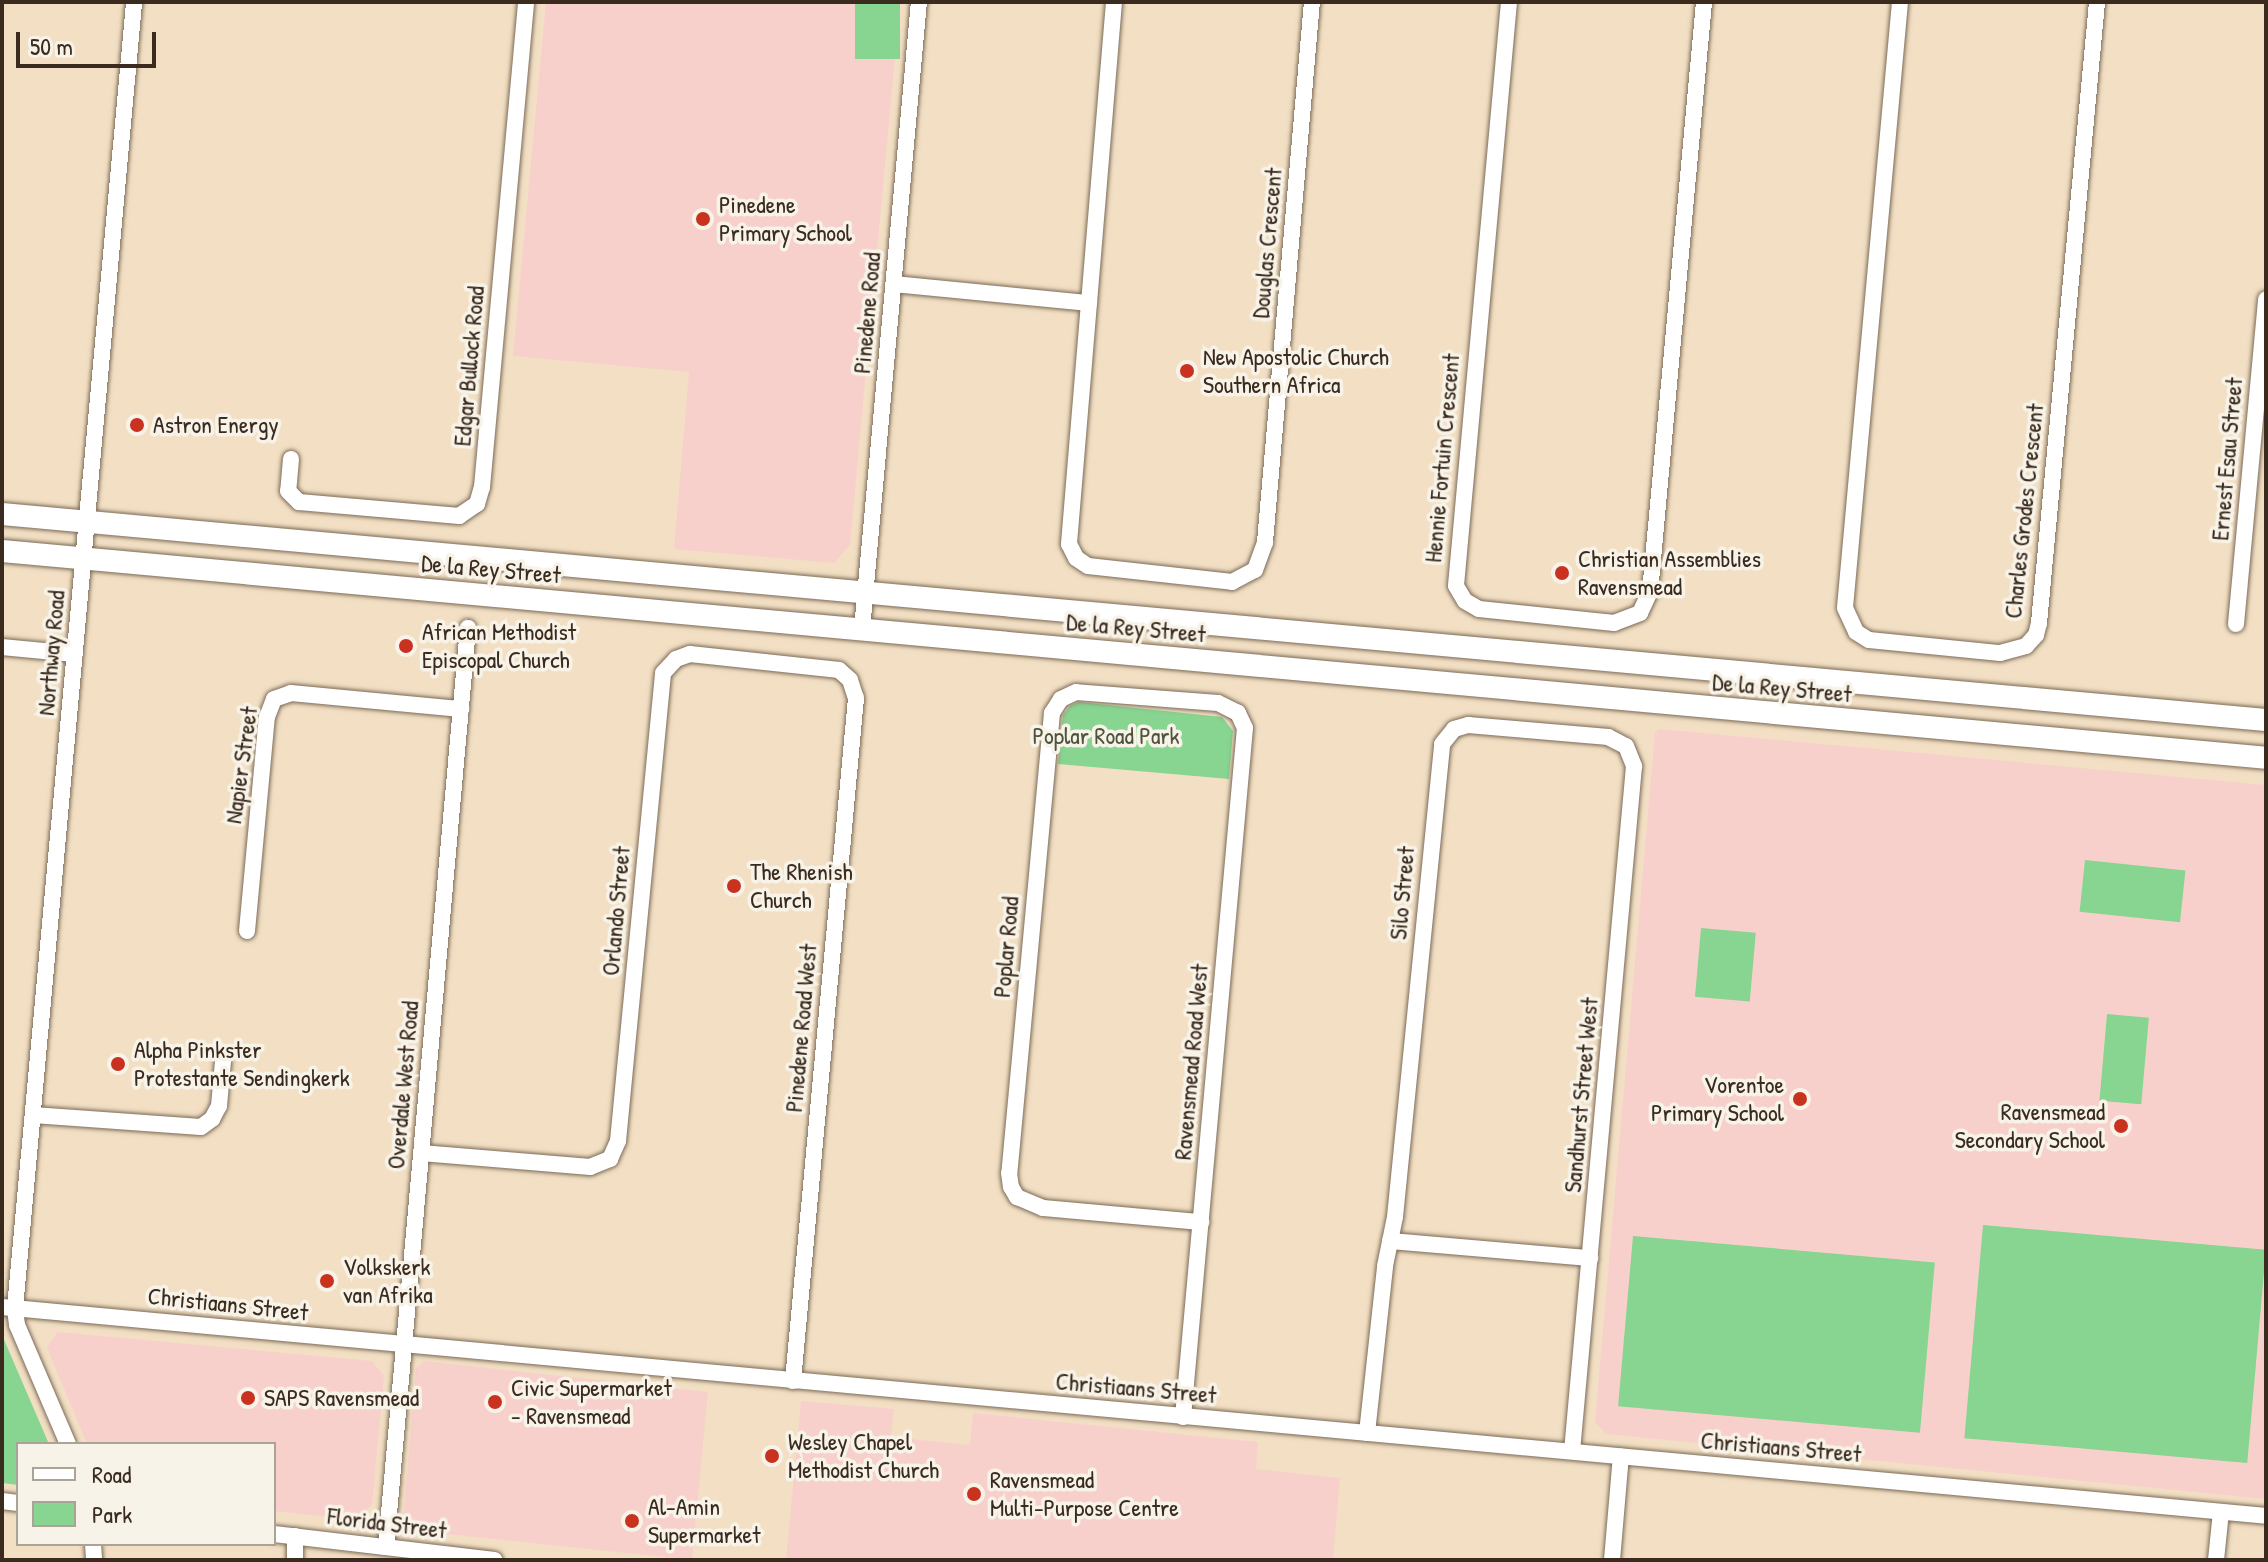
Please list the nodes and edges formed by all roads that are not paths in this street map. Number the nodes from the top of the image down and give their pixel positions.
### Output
1 (134, 2) edge
2 (526, 2) edge
3 (919, 2) edge
4 (1114, 2) edge
5 (1312, 2) edge
6 (1509, 2) edge
7 (1704, 2) edge
8 (1900, 2) edge
9 (2097, 2) edge
10 (894, 284) junction
11 (2266, 299) edge
12 (1089, 303) junction
13 (291, 459) dead end
14 (2, 514) edge
15 (85, 521) junction
16 (2, 551) edge
17 (82, 558) junction
18 (865, 594) junction
19 (2236, 624) dead end
20 (468, 628) dead end
21 (862, 629) junction
22 (2, 647) edge
23 (75, 654) junction
24 (850, 680) joint
25 (461, 709) junction
26 (1238, 713) joint
27 (2266, 720) edge
28 (1626, 746) joint
29 (2266, 758) edge
30 (247, 931) dead end
31 (223, 1061) dead end
32 (33, 1115) junction
33 (421, 1153) junction
34 (1201, 1222) junction
35 (1390, 1241) junction
36 (1590, 1258) junction
37 (8, 1308) edge
38 (404, 1345) junction
39 (793, 1381) junction
40 (1183, 1417) junction
41 (1367, 1433) junction
42 (67, 1442) edge
43 (1572, 1451) junction
44 (1621, 1456) junction
45 (2221, 1512) junction
46 (2266, 1516) edge
47 (276, 1534) edge
48 (295, 1536) junction
49 (386, 1547) junction
50 (295, 1560) edge
51 (494, 1560) edge
52 (1612, 1560) edge
53 (2216, 1560) edge

1 - 15 street, Northway Road
2 - 13 street, Edgar Bullock Road
3 - 10 street, Pinedene Road
4 - 12 street, Douglas Crescent
5 - 12 street, Douglas Crescent
6 - 7 street, Hennie Fortuin Crescent
8 - 9 street, Charles Grodes Crescent
10 - 12 street
10 - 18 street, Pinedene Road
11 - 19 street, Ernest Esau Street
14 - 15 main road, De la Rey Street
15 - 17 street, Northway Road
15 - 18 main road, De la Rey Street
16 - 17 main road, De la Rey Street
17 - 21 main road, De la Rey Street
17 - 23 street, Northway Road
18 - 21 street, Pinedene Road
18 - 27 main road, De la Rey Street
20 - 25 street, Overdale West Road
21 - 29 main road, De la Rey Street
22 - 23 street
23 - 32 street, Northway Road
24 - 33 street, Orlando Street
24 - 39 street, Pinedene Road West
25 - 30 street, Napier Street
25 - 33 street, Overdale West Road
26 - 34 street, Ravensmead Road West
26 - 34 street, Poplar Road
28 - 35 street, Silo Street
28 - 36 street, Sandhurst Street West
31 - 32 street
32 - 37 street, Northway Road
33 - 38 street, Overdale West Road
34 - 40 street, Ravensmead Road West
35 - 36 street
35 - 41 street, Silo Street
36 - 43 street, Sandhurst Street West
37 - 38 street, Christiaans Street
37 - 42 street
38 - 39 street, Christiaans Street
38 - 49 street, Overdale West Road
39 - 40 street, Christiaans Street
40 - 41 street, Christiaans Street
41 - 43 street, Christiaans Street
43 - 44 street, Christiaans Street
44 - 45 street, Christiaans Street
44 - 52 street
45 - 46 street, Christiaans Street
45 - 53 street
47 - 48 street, Florida Street
48 - 49 street, Florida Street
48 - 50 street
49 - 51 street, Florida Street

